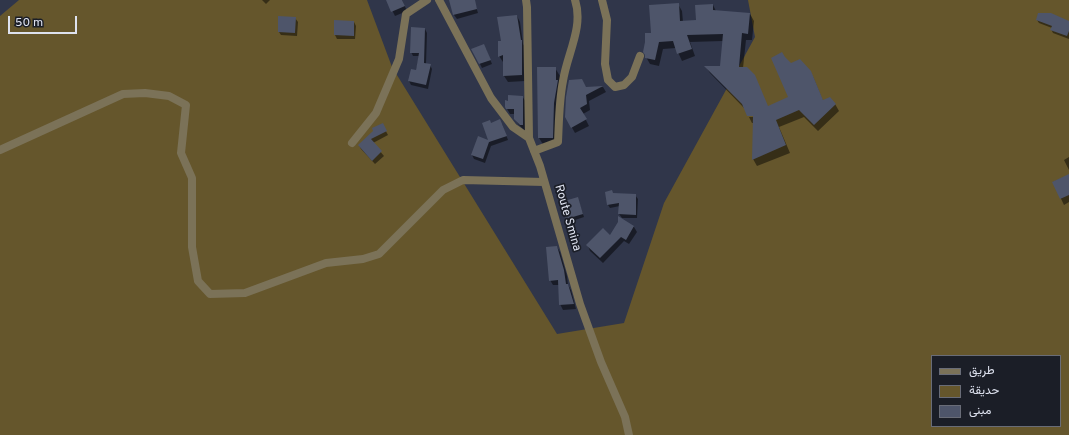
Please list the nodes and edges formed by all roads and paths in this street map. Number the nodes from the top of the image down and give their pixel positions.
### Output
1 (427, 0) edge
2 (439, 0) edge
3 (526, 0) edge
4 (575, 0) edge
5 (602, 0) edge
6 (640, 56) dead end
7 (529, 138) junction
8 (352, 143) dead end
9 (0, 150) edge
10 (534, 151) junction
11 (544, 182) junction
12 (629, 435) edge

1 - 8 street
2 - 7 street
3 - 7 street, Route Smina
4 - 10 street
5 - 6 street
7 - 10 street, Route Smina
9 - 11 street
10 - 11 street, Route Smina
11 - 12 street, Route Smina

